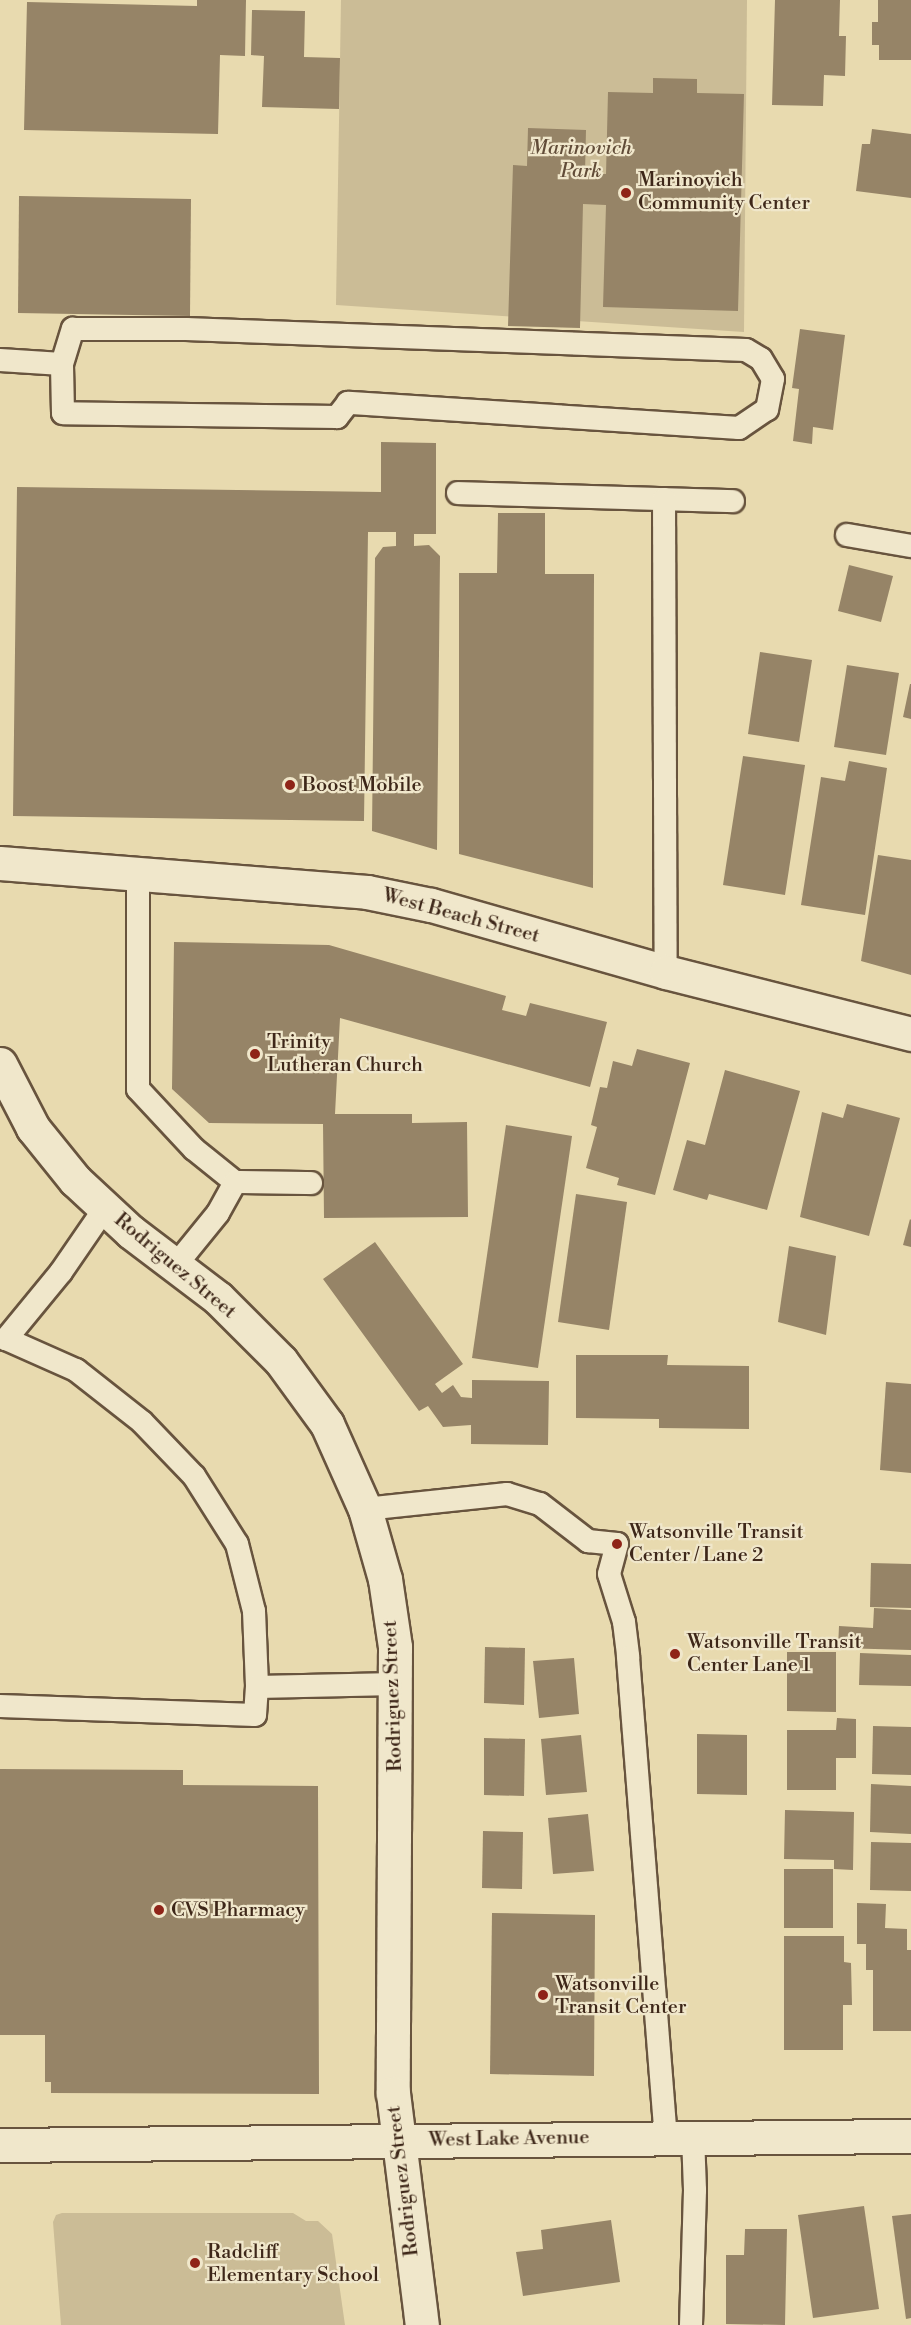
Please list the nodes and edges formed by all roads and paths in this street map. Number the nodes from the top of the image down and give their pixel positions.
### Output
1 (0, 360) edge
2 (62, 364) junction
3 (458, 493) dead end
4 (664, 499) junction
5 (733, 501) dead end
6 (847, 535) dead end
7 (911, 546) edge
8 (0, 863) edge
9 (138, 873) junction
10 (666, 972) junction
11 (911, 1034) edge
12 (0, 1064) edge
13 (235, 1182) junction
14 (311, 1183) dead end
15 (105, 1208) junction
16 (175, 1266) junction
17 (3, 1338) edge
18 (365, 1509) junction
19 (396, 1684) junction
20 (257, 1687) junction
21 (0, 1706) edge
22 (679, 2136) junction
23 (911, 2136) edge
24 (397, 2141) junction
25 (0, 2145) edge
26 (422, 2325) edge
27 (691, 2325) edge

1 - 2 lane
2 - 2 lane
3 - 4 lane
4 - 5 lane
4 - 10 lane
6 - 7 lane
8 - 9 street, West Beach Street
9 - 10 street, West Beach Street
9 - 13 lane
10 - 11 street, West Beach Street
12 - 15 street, Rodriguez Street
13 - 14 lane
13 - 16 lane
15 - 16 street, Rodriguez Street
15 - 17 lane
16 - 18 street, Rodriguez Street
17 - 20 lane
18 - 19 street, Rodriguez Street
18 - 22 lane
19 - 20 lane
19 - 24 street, Rodriguez Street
20 - 21 lane
22 - 23 street, West Lake Avenue
22 - 24 street, West Lake Avenue
22 - 27 lane
24 - 25 street, West Lake Avenue
24 - 26 street, Rodriguez Street

